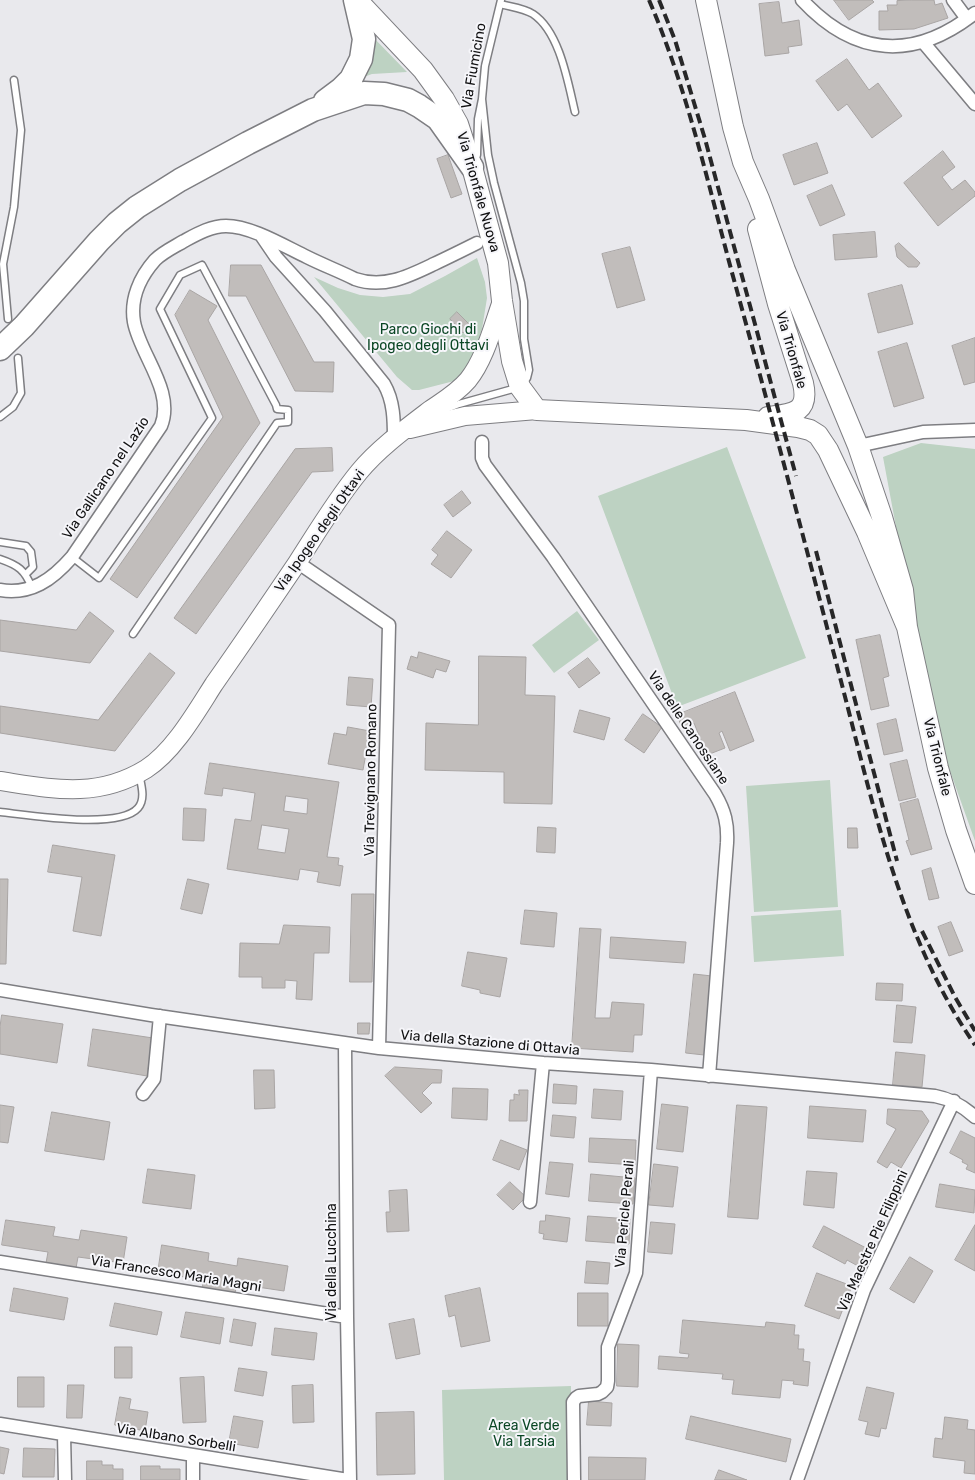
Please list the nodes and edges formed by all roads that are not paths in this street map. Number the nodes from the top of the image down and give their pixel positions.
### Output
1 (356, 0) edge
2 (706, 0) edge
3 (802, 0) edge
4 (953, 0) edge
5 (500, 2) edge
6 (971, 16) edge
7 (923, 42) junction
8 (14, 80) dead end
9 (482, 99) junction
10 (975, 104) edge
11 (313, 110) junction
12 (575, 112) dead end
13 (743, 162) junction
14 (472, 167) junction
15 (480, 196) junction
16 (261, 235) junction
17 (477, 243) dead end
18 (502, 301) junction
19 (8, 319) dead end
20 (6, 352) edge
21 (520, 387) junction
22 (537, 410) junction
23 (0, 417) edge
24 (746, 420) junction
25 (975, 430) edge
26 (399, 435) junction
27 (482, 442) dead end
28 (858, 446) junction
29 (0, 542) edge
30 (72, 557) junction
31 (0, 559) edge
32 (298, 562) junction
33 (26, 574) junction
34 (32, 588) junction
35 (0, 590) edge
36 (907, 627) junction
37 (133, 634) dead end
38 (139, 773) junction
39 (0, 781) edge
40 (0, 812) edge
41 (975, 884) edge
42 (0, 990) edge
43 (160, 1016) junction
44 (345, 1044) junction
45 (379, 1048) junction
46 (543, 1063) junction
47 (651, 1070) junction
48 (709, 1076) junction
49 (143, 1094) dead end
50 (954, 1102) junction
51 (975, 1117) edge
52 (530, 1202) dead end
53 (0, 1262) edge
54 (347, 1316) junction
55 (0, 1424) edge
56 (64, 1435) junction
57 (193, 1456) junction
58 (65, 1480) edge
59 (193, 1480) edge
60 (349, 1480) edge
61 (574, 1480) edge
62 (797, 1480) edge

1 - 11 highway
1 - 14 main road, Via Trionfale Nuova
2 - 13 main road, Via Trionfale
3 - 7 street
4 - 6 street
5 - 9 lane, Via Fiumicino
5 - 12 lane
6 - 7 street
7 - 10 street
8 - 19 lane
9 - 15 lane, Via Fiumicino
9 - 21 lane, Via Trionfale Nuova
11 - 14 highway
11 - 20 highway
13 - 24 main road, Via Trionfale
13 - 28 main road, Via Trionfale
14 - 15 main road, Via Trionfale Nuova
15 - 18 main road, Via Trionfale Nuova
16 - 17 street, Via Gallicano nel Lazio
16 - 26 street
16 - 30 street, Via Gallicano nel Lazio
18 - 21 main road, Via Trionfale Nuova
18 - 26 street, Via Trionfale Nuova
20 - 23 lane
21 - 22 main road, Via Trionfale Nuova
21 - 26 lane
22 - 24 main road
22 - 26 street
24 - 36 main road, Via Trionfale
25 - 28 street
26 - 32 street, Via Ipogeo degli Ottavi
27 - 48 street, Via delle Canossiane
28 - 36 main road, Via Trionfale
29 - 33 lane
30 - 34 street, Via Gallicano nel Lazio
30 - 37 lane
31 - 33 lane
32 - 38 street, Via Ipogeo degli Ottavi
32 - 45 street, Via Trevignano Romano
33 - 34 lane
34 - 35 street, Via Gallicano nel Lazio
36 - 41 main road, Via Trionfale
38 - 39 street, Via Ipogeo degli Ottavi
38 - 40 lane
42 - 43 street, Via della Stazione di Ottavia
43 - 44 street, Via della Stazione di Ottavia
43 - 49 street
44 - 45 street, Via della Stazione di Ottavia
44 - 54 street, Via della Lucchina
45 - 46 street, Via della Stazione di Ottavia
46 - 47 street, Via della Stazione di Ottavia
46 - 52 street
47 - 48 street, Via della Stazione di Ottavia
47 - 61 street, Via Pericle Perali
48 - 50 street, Via della Stazione di Ottavia
50 - 51 street, Via della Stazione di Ottavia
50 - 62 street, Via Maestre Pie Filippini
53 - 54 street, Via Francesco Maria Magni
54 - 60 street, Via della Lucchina
55 - 56 street, Via Albano Sorbelli
56 - 57 street, Via Albano Sorbelli
56 - 58 street
57 - 59 street
57 - 60 street, Via Albano Sorbelli

